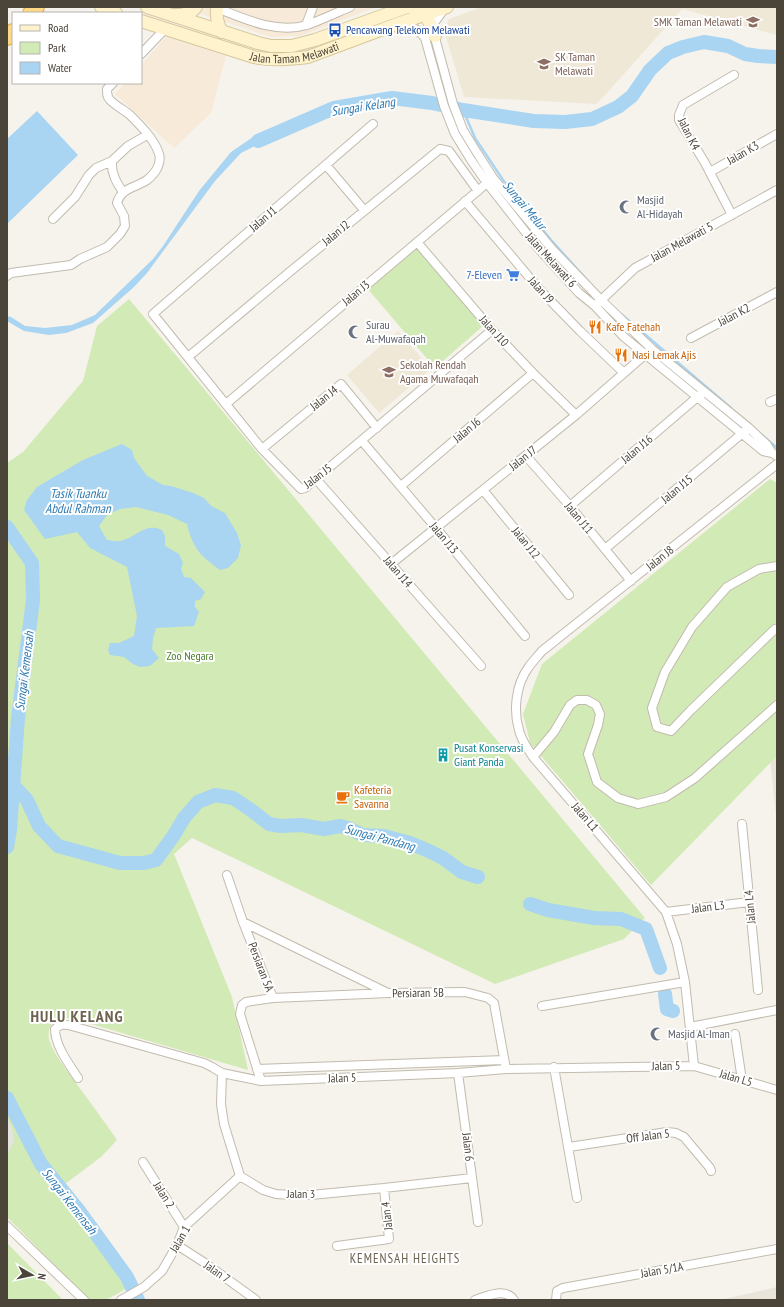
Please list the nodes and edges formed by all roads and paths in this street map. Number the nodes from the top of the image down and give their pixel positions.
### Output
1 (101, 7) edge
2 (147, 7) edge
3 (197, 7) edge
4 (218, 7) edge
5 (313, 7) edge
6 (350, 7) edge
7 (407, 7) edge
8 (410, 7) edge
9 (446, 7) edge
10 (114, 12) edge
11 (425, 15) junction
12 (172, 16) junction
13 (142, 21) edge
14 (194, 23) junction
15 (306, 25) junction
16 (394, 25) junction
17 (209, 28) junction
18 (165, 29) junction
19 (222, 32) junction
20 (435, 36) junction
21 (189, 37) junction
22 (204, 42) junction
23 (142, 53) edge
24 (734, 75) dead end
25 (112, 84) edge
26 (372, 124) dead end
27 (777, 134) edge
28 (147, 135) junction
29 (112, 160) junction
30 (326, 165) junction
31 (710, 172) junction
32 (487, 183) junction
33 (777, 190) edge
34 (478, 191) junction
35 (123, 192) junction
36 (465, 201) junction
37 (364, 210) junction
38 (732, 215) junction
39 (53, 219) dead end
40 (417, 242) junction
41 (7, 276) edge
42 (777, 292) edge
43 (598, 303) junction
44 (153, 314) joint
45 (492, 330) junction
46 (691, 338) dead end
47 (652, 349) junction
48 (645, 355) junction
49 (188, 357) junction
50 (533, 373) junction
51 (624, 373) junction
52 (701, 394) junction
53 (226, 404) junction
54 (576, 415) junction
55 (377, 428) junction
56 (746, 431) junction
57 (362, 441) junction
58 (262, 449) junction
59 (775, 455) edge
60 (526, 456) junction
61 (777, 464) edge
62 (316, 479) junction
63 (401, 486) junction
64 (483, 490) junction
65 (570, 506) junction
66 (436, 528) junction
67 (605, 549) junction
68 (391, 564) junction
69 (777, 566) edge
70 (631, 581) junction
71 (569, 595) dead end
72 (776, 629) dead end
73 (525, 636) dead end
74 (542, 651) joint
75 (480, 666) dead end
76 (777, 705) edge
77 (534, 757) junction
78 (742, 824) dead end
79 (227, 875) dead end
80 (749, 902) junction
81 (666, 912) junction
82 (244, 922) junction
83 (685, 982) junction
84 (758, 990) dead end
85 (389, 993) junction
86 (273, 998) junction
87 (542, 1006) dead end
88 (777, 1010) edge
89 (690, 1027) junction
90 (735, 1034) dead end
91 (505, 1064) junction
92 (694, 1066) junction
93 (554, 1067) junction
94 (257, 1069) junction
95 (222, 1073) junction
96 (458, 1073) junction
97 (78, 1078) dead end
98 (742, 1080) junction
99 (261, 1081) junction
100 (777, 1090) edge
101 (569, 1147) junction
102 (143, 1162) dead end
103 (711, 1171) dead end
104 (240, 1176) junction
105 (472, 1178) junction
106 (384, 1188) junction
107 (577, 1198) dead end
108 (478, 1222) dead end
109 (7, 1226) edge
110 (184, 1227) junction
111 (177, 1245) junction
112 (337, 1246) dead end
113 (777, 1249) edge
114 (512, 1297) edge
115 (84, 1300) edge
116 (122, 1300) edge
117 (256, 1300) edge
118 (475, 1300) edge
119 (556, 1300) edge

1 - 10 main road
2 - 12 main road, Jalan Taman Melawati
3 - 12 main road
3 - 14 street
4 - 15 street
4 - 17 street
4 - 19 main road
5 - 15 street
6 - 15 street
7 - 19 main road, Jalan Taman Melawati
8 - 11 main road
9 - 11 main road, Jalan Taman Melawati
9 - 20 street, Jalan Melawati 6
11 - 16 main road, Jalan Taman Melawati
11 - 20 main road
12 - 14 main road, Jalan Taman Melawati
13 - 18 main road, Jalan Taman Melawati
14 - 17 main road, Jalan Taman Melawati
14 - 21 street
16 - 22 main road, Jalan Taman Melawati
16 - 32 street, Jalan Melawati 6
17 - 19 main road, Jalan Taman Melawati
17 - 22 street
18 - 21 main road, Jalan Taman Melawati
18 - 23 street
20 - 43 street, Jalan Melawati 6
21 - 22 main road, Jalan Taman Melawati
24 - 31 street, Jalan K4
25 - 28 street
26 - 30 street, Jalan J1
27 - 31 street, Jalan K3
28 - 29 street
28 - 35 street
29 - 35 street
29 - 39 street
30 - 37 street
30 - 44 street, Jalan J1
31 - 38 street, Jalan K4
32 - 34 street, Jalan J3
32 - 43 street, Jalan Melawati 6
33 - 38 street, Jalan Melawati 5
34 - 36 street, Jalan J3
34 - 37 street, Jalan J2
35 - 41 street
36 - 40 street, Jalan J3
36 - 51 street, Jalan J9
37 - 49 street, Jalan J2
38 - 43 street, Jalan Melawati 5
40 - 45 street, Jalan J10
40 - 53 street, Jalan J3
42 - 46 street, Jalan K2
43 - 47 street, Jalan Melawati 6
43 - 48 street, Jalan Melawati 6
44 - 49 street, Jalan J5
45 - 50 street, Jalan J10
45 - 55 street, Jalan J5
47 - 48 street, Jalan J7
47 - 52 street, Jalan Melawati 6
48 - 51 street, Jalan J7
48 - 52 street, Jalan Melawati 6
49 - 53 street, Jalan J5
50 - 54 street, Jalan J10
50 - 63 street, Jalan J6
51 - 54 street, Jalan J7
52 - 56 street, Jalan Melawati 6
52 - 65 street, Jalan J16
53 - 58 street, Jalan J5
54 - 60 street, Jalan J7
55 - 57 street, Jalan J5
55 - 58 street, Jalan J4
56 - 59 street, Jalan Melawati 6
56 - 67 street, Jalan J15
57 - 62 street, Jalan J5
57 - 63 street, Jalan J13
58 - 62 street, Jalan J5
60 - 64 street, Jalan J7
60 - 65 street, Jalan J11
61 - 70 street, Jalan J8
62 - 68 street, Jalan J14
63 - 66 street, Jalan J13
64 - 66 street, Jalan J7
64 - 71 street, Jalan J12
65 - 67 street, Jalan J11
66 - 68 street, Jalan J7
66 - 73 street, Jalan J13
67 - 70 street, Jalan J11
68 - 75 street, Jalan J14
69 - 72 street
70 - 74 street, Jalan J8
74 - 77 street, Jalan L1
76 - 77 street
77 - 81 street, Jalan L1
78 - 80 street, Jalan L4
79 - 82 street, Persiaran 5A
80 - 81 street, Jalan L3
80 - 84 street, Jalan L4
81 - 83 street, Jalan L1
82 - 85 street, Persiaran 5A
82 - 86 street, Persiaran 5A
83 - 87 street
83 - 89 street, Jalan L1
85 - 86 street, Persiaran 5B
85 - 91 street, Persiaran 5B
86 - 94 street, Persiaran 5A
88 - 89 street
89 - 92 street, Jalan L1
90 - 98 street
91 - 93 street, Jalan 5
91 - 94 street, Jalan 5
91 - 96 street, Jalan 5
92 - 93 street, Jalan 5
92 - 98 street, Jalan L5
93 - 101 street
94 - 99 street, Persiaran 5A
95 - 97 street, Jalan 5
95 - 99 street, Jalan 5
95 - 104 street
96 - 99 street, Jalan 5
96 - 105 street, Jalan 6
98 - 100 street, Jalan L5
101 - 103 street, Off Jalan 5
101 - 107 street
102 - 110 street, Jalan 2
104 - 106 street, Jalan 3
104 - 110 street, Jalan 1
105 - 106 street, Jalan 3
105 - 108 street, Jalan 6
106 - 112 street, Jalan 4
109 - 115 street
110 - 111 street, Jalan 1
111 - 116 street, Jalan 1
111 - 117 street, Jalan 7
113 - 119 street, Jalan 5/1A
114 - 118 street

